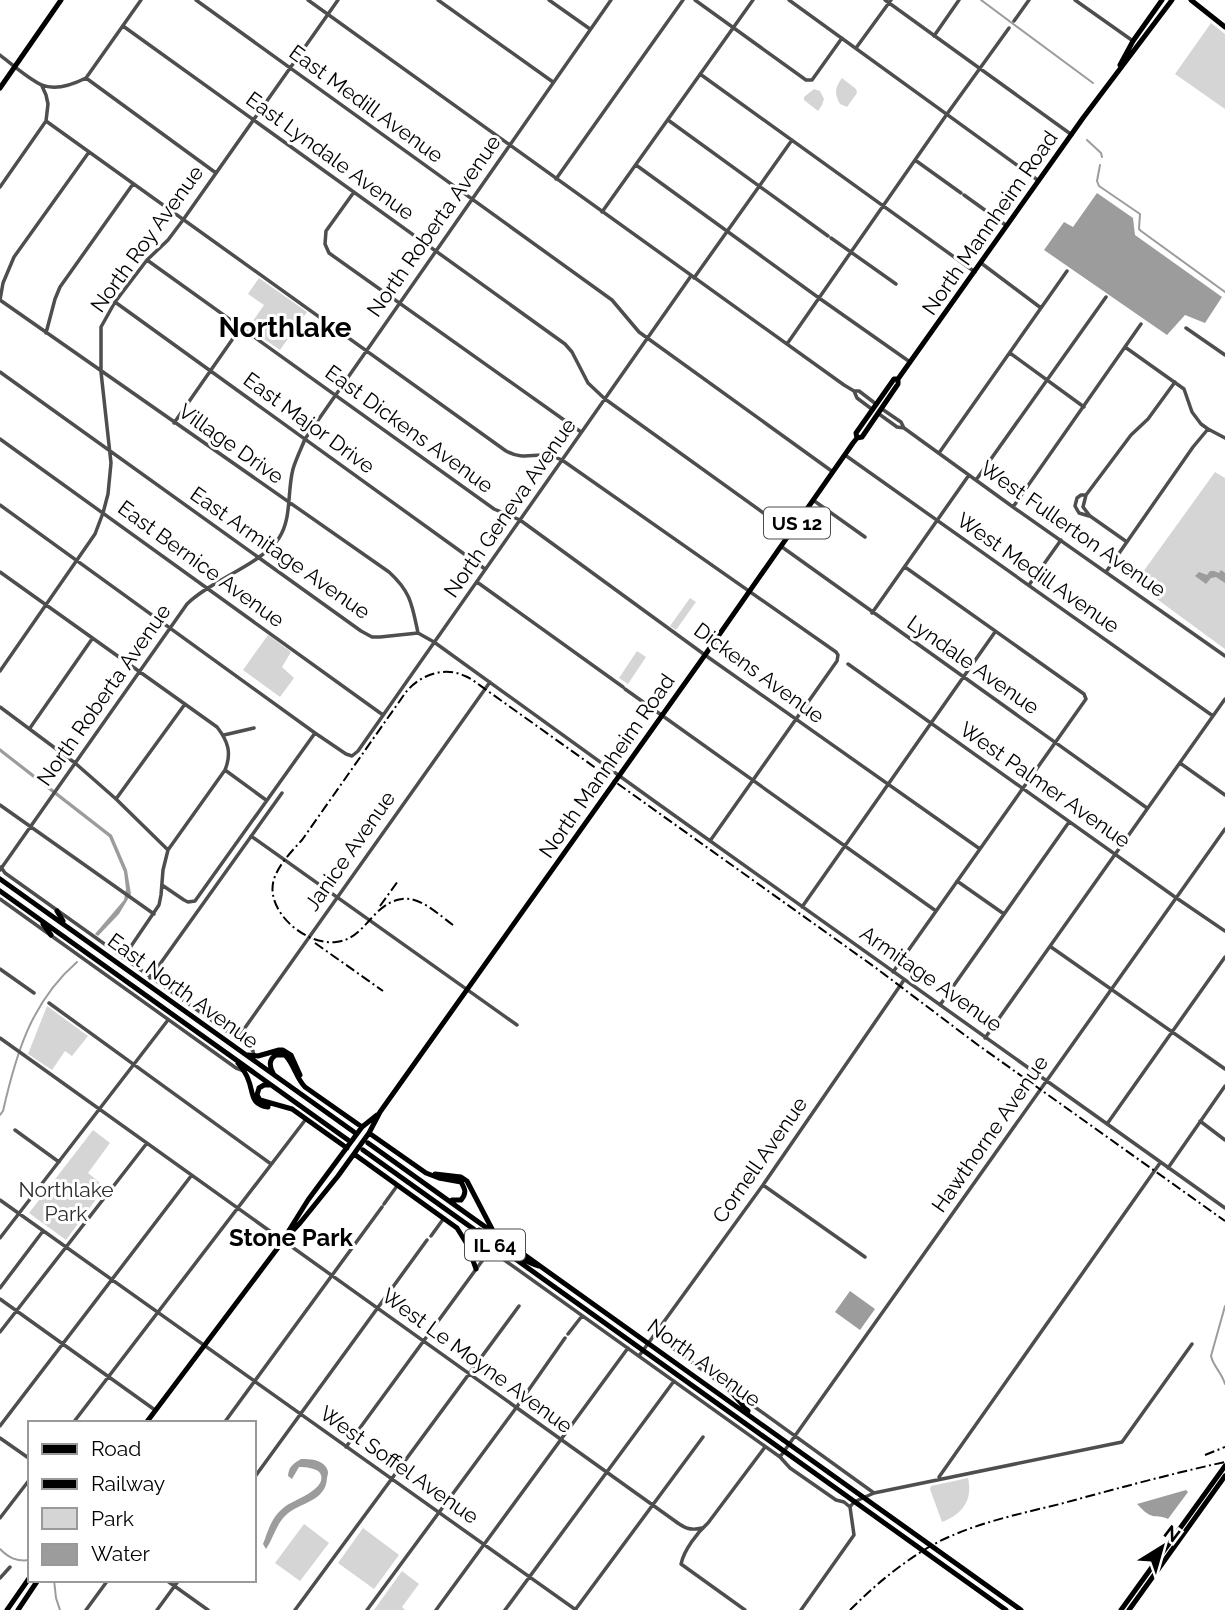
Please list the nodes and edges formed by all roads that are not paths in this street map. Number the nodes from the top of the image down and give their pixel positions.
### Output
1 (61, 0) edge
2 (141, 0) edge
3 (196, 0) edge
4 (308, 0) edge
5 (338, 0) edge
6 (438, 0) edge
7 (549, 0) edge
8 (611, 0) edge
9 (683, 0) edge
10 (695, 0) edge
11 (753, 0) edge
12 (789, 0) edge
13 (959, 0) edge
14 (1029, 0) edge
15 (1075, 0) edge
16 (1162, 0) edge
17 (1172, 0) edge
18 (1191, 0) edge
19 (888, 1) edge
20 (328, 14) junction
21 (1225, 16) edge
22 (1014, 21) dead end
23 (1222, 25) edge
24 (123, 26) junction
25 (734, 27) junction
26 (1009, 28) dead end
27 (590, 30) junction
28 (934, 36) junction
29 (842, 38) junction
30 (1133, 41) junction
31 (856, 48) junction
32 (0, 55) edge
33 (15, 66) junction
34 (290, 68) junction
35 (980, 69) junction
36 (700, 74) junction
37 (86, 78) junction
38 (553, 82) junction
39 (1108, 85) junction
40 (43, 86) junction
41 (0, 88) edge
42 (947, 114) junction
43 (253, 119) junction
44 (668, 120) junction
45 (46, 121) junction
46 (1072, 135) junction
47 (792, 140) junction
48 (511, 146) junction
49 (89, 152) junction
50 (915, 160) junction
51 (636, 165) junction
52 (216, 173) junction
53 (556, 179) junction
54 (1039, 180) junction
55 (133, 184) junction
56 (760, 186) junction
57 (0, 187) edge
58 (354, 192) junction
59 (472, 200) junction
60 (884, 206) junction
61 (602, 212) junction
62 (183, 220) junction
63 (1007, 226) junction
64 (727, 231) junction
65 (435, 252) junction
66 (851, 252) junction
67 (147, 260) junction
68 (981, 263) junction
69 (1068, 271) dead end
70 (975, 272) junction
71 (693, 277) junction
72 (896, 284) dead end
73 (1106, 297) dead end
74 (819, 298) junction
75 (0, 300) edge
76 (115, 302) junction
77 (400, 303) junction
78 (1041, 308) junction
79 (1141, 324) dead end
80 (241, 327) junction
81 (1186, 328) dead end
82 (46, 333) junction
83 (648, 339) junction
84 (788, 344) junction
85 (1125, 347) junction
86 (1225, 347) edge
87 (366, 351) junction
88 (1010, 353) junction
89 (1223, 354) edge
90 (910, 362) junction
91 (210, 371) junction
92 (0, 372) edge
93 (102, 372) junction
94 (1047, 380) junction
95 (1175, 382) junction
96 (335, 395) junction
97 (605, 399) junction
98 (1084, 407) junction
99 (877, 409) junction
100 (174, 423) junction
101 (1208, 429) junction
102 (581, 433) junction
103 (1225, 438) edge
104 (0, 439) edge
105 (305, 439) junction
106 (109, 451) junction
107 (939, 453) junction
108 (845, 455) junction
109 (562, 460) junction
110 (833, 472) junction
111 (969, 475) junction
112 (976, 480) junction
113 (1086, 495) junction
114 (813, 500) junction
115 (289, 503) junction
116 (0, 505) edge
117 (1013, 507) junction
118 (103, 513) junction
119 (1090, 516) junction
120 (520, 520) junction
121 (937, 521) junction
122 (791, 533) junction
123 (865, 537) dead end
124 (1061, 540) junction
125 (1127, 542) junction
126 (781, 546) junction
127 (258, 557) junction
128 (78, 561) junction
129 (905, 566) junction
130 (485, 570) junction
131 (1106, 572) junction
132 (1, 575) edge
133 (477, 582) junction
134 (1029, 585) junction
135 (207, 588) junction
136 (750, 591) junction
137 (47, 606) junction
138 (872, 613) junction
139 (170, 628) junction
140 (995, 632) junction
141 (418, 633) junction
142 (92, 639) junction
143 (434, 642) junction
144 (705, 655) junction
145 (1225, 656) edge
146 (848, 664) dead end
147 (0, 671) edge
148 (139, 672) junction
149 (963, 677) junction
150 (490, 682) junction
151 (1225, 699) edge
152 (185, 704) junction
153 (0, 707) edge
154 (383, 715) junction
155 (662, 715) junction
156 (1213, 716) junction
157 (797, 720) junction
158 (931, 724) junction
159 (30, 728) junction
160 (254, 728) dead end
161 (315, 733) junction
162 (224, 735) junction
163 (1055, 743) junction
164 (75, 762) junction
165 (1180, 763) junction
166 (225, 770) junction
167 (618, 776) junction
168 (754, 781) junction
169 (888, 785) junction
170 (1023, 789) junction
171 (282, 793) dead end
172 (1225, 794) edge
173 (116, 799) junction
174 (266, 800) junction
175 (0, 805) edge
176 (1147, 808) junction
177 (1069, 822) junction
178 (30, 826) junction
179 (1225, 829) edge
180 (251, 836) junction
181 (710, 841) junction
182 (845, 846) junction
183 (980, 849) junction
184 (168, 850) junction
185 (1115, 854) junction
186 (1, 868) edge
187 (0, 879) edge
188 (957, 881) junction
189 (162, 885) junction
190 (0, 891) edge
191 (337, 897) junction
192 (1175, 897) junction
193 (0, 899) edge
194 (803, 907) junction
195 (57, 911) junction
196 (936, 911) junction
197 (154, 914) junction
198 (1004, 914) junction
199 (39, 919) junction
200 (70, 929) junction
201 (1225, 930) edge
202 (51, 935) junction
203 (1051, 947) junction
204 (1225, 957) edge
205 (121, 961) junction
206 (0, 969) edge
207 (892, 972) junction
208 (111, 974) junction
209 (150, 978) junction
210 (904, 980) junction
211 (1111, 989) junction
212 (468, 990) junction
213 (34, 993) dead end
214 (48, 1003) dead end
215 (181, 1004) junction
216 (940, 1005) junction
217 (171, 1017) junction
218 (517, 1025) dead end
219 (1172, 1032) junction
220 (0, 1038) edge
221 (985, 1038) junction
222 (237, 1039) junction
223 (243, 1053) junction
224 (254, 1056) junction
225 (234, 1058) junction
226 (259, 1064) junction
227 (134, 1065) junction
228 (1225, 1069) edge
229 (244, 1071) junction
230 (253, 1072) junction
231 (275, 1075) junction
232 (1046, 1081) junction
233 (273, 1086) junction
234 (1225, 1086) edge
235 (311, 1092) junction
236 (288, 1107) junction
237 (99, 1110) junction
238 (380, 1112) junction
239 (306, 1119) junction
240 (1200, 1121) junction
241 (1107, 1124) junction
242 (362, 1127) junction
243 (15, 1130) dead end
244 (354, 1132) dead end
245 (369, 1133) junction
246 (348, 1140) dead end
247 (1225, 1140) edge
248 (146, 1143) junction
249 (368, 1143) dead end
250 (347, 1149) junction
251 (363, 1150) dead end
252 (354, 1154) junction
253 (59, 1162) junction
254 (1160, 1162) junction
255 (271, 1164) junction
256 (1168, 1168) junction
257 (426, 1173) junction
258 (191, 1175) junction
259 (397, 1185) junction
260 (763, 1185) junction
261 (448, 1199) junction
262 (0, 1200) edge
263 (237, 1208) junction
264 (1225, 1208) edge
265 (19, 1213) junction
266 (444, 1218) junction
267 (466, 1225) junction
268 (43, 1231) junction
269 (496, 1234) junction
270 (1, 1236) edge
271 (483, 1237) junction
272 (283, 1241) junction
273 (66, 1247) junction
274 (490, 1251) junction
275 (470, 1252) junction
276 (505, 1253) junction
277 (865, 1257) dead end
278 (543, 1267) junction
279 (477, 1269) junction
280 (332, 1276) junction
281 (112, 1279) junction
282 (0, 1288) edge
283 (0, 1299) edge
284 (519, 1306) dead end
285 (378, 1309) junction
286 (16, 1311) junction
287 (157, 1312) junction
288 (582, 1315) junction
289 (0, 1332) edge
290 (655, 1335) junction
291 (423, 1341) junction
292 (649, 1343) junction
293 (1192, 1343) dead end
294 (62, 1344) junction
295 (204, 1346) junction
296 (628, 1348) junction
297 (641, 1354) junction
298 (469, 1374) junction
299 (108, 1377) junction
300 (674, 1381) junction
301 (254, 1382) junction
302 (728, 1388) junction
303 (715, 1402) junction
304 (516, 1408) junction
305 (155, 1410) junction
306 (300, 1415) junction
307 (718, 1415) junction
308 (75, 1421) edge
309 (147, 1421) edge
310 (225, 1421) edge
311 (758, 1421) junction
312 (0, 1426) edge
313 (751, 1428) junction
314 (742, 1430) junction
315 (796, 1436) junction
316 (0, 1437) edge
317 (703, 1437) dead end
318 (561, 1440) junction
319 (790, 1444) junction
320 (346, 1447) junction
321 (765, 1447) junction
322 (782, 1455) junction
323 (28, 1458) edge
324 (1225, 1466) edge
325 (606, 1472) junction
326 (256, 1475) edge
327 (1225, 1476) edge
328 (391, 1479) junction
329 (937, 1479) junction
330 (28, 1482) edge
331 (874, 1493) junction
332 (864, 1497) junction
333 (852, 1504) junction
334 (652, 1505) junction
335 (438, 1513) junction
336 (0, 1518) edge
337 (702, 1528) junction
338 (484, 1545) junction
339 (10, 1567) dead end
340 (1, 1577) edge
341 (529, 1577) junction
342 (28, 1580) edge
343 (1147, 1580) junction
344 (37, 1582) edge
345 (107, 1582) edge
346 (169, 1582) edge
347 (177, 1582) edge
348 (174, 1586) junction
349 (1017, 1609) edge
350 (7, 1610) edge
351 (18, 1610) edge
352 (86, 1610) edge
353 (157, 1610) edge
354 (208, 1610) edge
355 (295, 1610) edge
356 (367, 1610) edge
357 (436, 1610) edge
358 (505, 1610) edge
359 (575, 1610) edge
360 (745, 1610) edge
361 (801, 1610) edge
362 (1006, 1610) edge
363 (1121, 1610) edge
364 (1129, 1610) edge

1 - 33 main road
2 - 24 street
3 - 34 street, East Medill Avenue
4 - 20 street, West Fullerton Avenue
5 - 20 street, North Roy Avenue
6 - 38 street
7 - 27 street
8 - 27 street, North Roberta Avenue
9 - 53 street
10 - 25 street
11 - 25 street
12 - 29 street
13 - 28 street
14 - 22 street
15 - 30 street
16 - 30 main road, North Mannheim Road / US 12
17 - 39 main road, North Mannheim Road / US 12
18 - 23 main road
19 - 28 street
19 - 31 street
20 - 34 street, North Roy Avenue
20 - 48 street, West Fullerton Avenue
21 - 23 street
24 - 37 street
24 - 43 street, East Lyndale Avenue
25 - 29 street
25 - 36 street
26 - 35 street
27 - 38 street, North Roberta Avenue
28 - 35 street
29 - 31 street
30 - 39 main road, North Mannheim Road / US 12
31 - 42 street
32 - 33 street
33 - 40 street
33 - 41 main road
34 - 43 street, North Roy Avenue
34 - 59 street, East Medill Avenue
35 - 42 street
35 - 46 street
36 - 44 street
36 - 47 street
37 - 40 street
37 - 52 street
38 - 48 street, North Roberta Avenue
39 - 46 main road, North Mannheim Road / US 12
40 - 45 street
42 - 50 street
42 - 54 street
43 - 52 street, North Roy Avenue
43 - 58 street, East Lyndale Avenue
44 - 51 street
44 - 56 street
45 - 49 street
45 - 57 street
46 - 54 main road, North Mannheim Road / US 12
47 - 56 street, North Geneva Avenue
47 - 60 street
48 - 53 street, West Fullerton Avenue
48 - 59 street, North Roberta Avenue
49 - 55 street
49 - 75 street
50 - 60 street
50 - 63 street
51 - 61 street
51 - 64 street
52 - 62 street, North Roy Avenue
53 - 61 street, West Fullerton Avenue
54 - 63 main road, North Mannheim Road / US 12
55 - 62 street
55 - 82 street
56 - 64 street, North Geneva Avenue
56 - 66 street
58 - 65 street, East Lyndale Avenue
58 - 77 street
59 - 65 street, North Roberta Avenue
59 - 83 street, East Medill Avenue
60 - 66 street
60 - 70 street
61 - 71 street, West Fullerton Avenue
62 - 67 street, North Roy Avenue
62 - 87 street
63 - 68 main road, North Mannheim Road / US 12
64 - 71 street, North Geneva Avenue
64 - 74 street
65 - 77 street, North Roberta Avenue
65 - 97 street, East Lyndale Avenue
66 - 72 street
66 - 74 street
67 - 76 street, North Roy Avenue
67 - 80 street, East Dickens Avenue
68 - 70 main road, North Mannheim Road / US 12
68 - 78 street
69 - 78 street
70 - 90 main road, North Mannheim Road / US 12
71 - 83 street, North Geneva Avenue
71 - 84 street, West Fullerton Avenue
73 - 94 street
74 - 84 street
74 - 90 street
75 - 82 street, Village Drive
76 - 91 street, East Major Drive
76 - 93 street, North Roy Avenue
77 - 87 street, North Roberta Avenue
77 - 102 street
78 - 88 street
79 - 85 street
80 - 91 street
80 - 96 street, East Dickens Avenue
81 - 89 street
82 - 93 street, Village Drive
83 - 97 street, North Geneva Avenue
83 - 110 street, East Medill Avenue
84 - 99 street, West Fullerton Avenue
85 - 95 street
85 - 98 street
86 - 89 street
87 - 96 street, North Roberta Avenue
87 - 109 street
88 - 94 street
88 - 107 street
90 - 99 main road, North Mannheim Road / US 12
91 - 100 street
91 - 105 street, East Major Drive
92 - 106 street, East Armitage Avenue
93 - 100 street, Village Drive
93 - 106 street, North Roy Avenue
94 - 98 street
94 - 112 street
95 - 101 street
95 - 113 street
96 - 105 street, North Roberta Avenue
96 - 120 street, East Dickens Avenue
97 - 102 street, North Geneva Avenue
97 - 122 street
98 - 117 street
99 - 107 street, West Fullerton Avenue
99 - 108 main road, North Mannheim Road / US 12
100 - 115 street, Village Drive
101 - 103 street
101 - 125 street
102 - 109 street, North Geneva Avenue
104 - 118 street, East Bernice Avenue
105 - 115 street, North Roberta Avenue
105 - 130 street, East Major Drive
106 - 118 street, North Roy Avenue
106 - 127 street, East Armitage Avenue
107 - 111 street, West Fullerton Avenue
108 - 110 main road, North Mannheim Road / US 12
108 - 121 street, West Medill Avenue
109 - 120 street, North Geneva Avenue
109 - 136 street
110 - 114 main road, North Mannheim Road / US 12
111 - 112 street, West Fullerton Avenue
111 - 121 street
112 - 117 street, West Fullerton Avenue
113 - 119 street
113 - 119 street
114 - 122 main road, North Mannheim Road / US 12
114 - 123 street
115 - 127 street, North Roberta Avenue
115 - 141 street, Village Drive
116 - 128 street
117 - 124 street, West Fullerton Avenue
118 - 128 street, North Roy Avenue
118 - 135 street, East Bernice Avenue
119 - 125 street
120 - 130 street, North Geneva Avenue
120 - 144 street, Dickens Avenue
121 - 129 street
121 - 134 street, West Medill Avenue
122 - 126 main road, North Mannheim Road / US 12
124 - 131 street, West Fullerton Avenue
124 - 134 street
125 - 131 street
126 - 136 main road, North Mannheim Road / US 12
126 - 138 street, Lyndale Avenue
127 - 135 street, North Roberta Avenue
127 - 141 street, East Armitage Avenue
128 - 137 street, North Roy Avenue
128 - 139 street
129 - 138 street
129 - 140 street
130 - 133 street, North Geneva Avenue
131 - 145 street, West Fullerton Avenue
132 - 137 street
133 - 143 street, North Geneva Avenue
133 - 155 street
134 - 156 street, West Medill Avenue
135 - 139 street, North Roberta Avenue
135 - 154 street, East Bernice Avenue
136 - 144 main road, North Mannheim Road / US 12
136 - 157 street
137 - 142 street
137 - 147 street, North Roy Avenue
138 - 149 street, Lyndale Avenue
139 - 148 street, North Roberta Avenue
139 - 161 street
140 - 149 street
140 - 163 street
141 - 143 street
142 - 148 street
142 - 159 street
143 - 150 street
143 - 154 street, North Geneva Avenue
144 - 155 main road, North Mannheim Road / US 12
144 - 157 street, Dickens Avenue
146 - 158 street, West Palmer Avenue
148 - 152 street
148 - 164 street, North Roberta Avenue
149 - 158 street
149 - 163 street, Lyndale Avenue
150 - 167 street
150 - 191 street, Janice Avenue
151 - 156 street
152 - 162 street
152 - 173 street
153 - 159 street
154 - 161 street, North Geneva Avenue
155 - 167 main road, North Mannheim Road / US 12
155 - 168 street
156 - 165 street
157 - 168 street
157 - 169 street, Dickens Avenue
158 - 169 street
158 - 170 street, West Palmer Avenue
159 - 164 street
160 - 162 street
161 - 174 street
162 - 166 street
163 - 170 street
163 - 176 street, Lyndale Avenue
164 - 173 street
164 - 178 street, North Roberta Avenue
165 - 172 street
165 - 176 street
166 - 174 street
166 - 184 street
167 - 181 street, Armitage Avenue
167 - 212 main road, North Mannheim Road / US 12
168 - 181 street
168 - 182 street
169 - 182 street
169 - 183 street, Dickens Avenue
170 - 177 street, West Palmer Avenue
170 - 183 street
171 - 180 street
173 - 184 street
174 - 189 street
175 - 178 street
176 - 185 street
177 - 185 street, West Palmer Avenue
177 - 198 street
178 - 186 street, North Roberta Avenue
178 - 197 street
179 - 192 street, Hawthorne Avenue
180 - 191 street
180 - 209 street
181 - 194 street, Armitage Avenue
182 - 194 street
182 - 196 street
183 - 188 street
184 - 189 street
185 - 192 street, West Palmer Avenue
185 - 203 street
186 - 195 street, East North Avenue
187 - 200 main road, East North Avenue
188 - 196 street
188 - 198 street
189 - 197 street
190 - 199 main road, East North Avenue
191 - 212 street
191 - 222 street, Janice Avenue
192 - 201 street, West Palmer Avenue
192 - 211 street, Hawthorne Avenue
193 - 202 street, East North Avenue
194 - 207 street, Armitage Avenue
195 - 200 main road
195 - 205 street, East North Avenue
196 - 207 street
197 - 205 street
198 - 216 street
199 - 202 main road
199 - 208 main road, East North Avenue
200 - 205 main road, East North Avenue
202 - 208 street, East North Avenue
203 - 211 street
203 - 221 street
204 - 219 street
205 - 208 street
205 - 209 street, East North Avenue
205 - 215 main road, East North Avenue
206 - 213 street
207 - 210 street, Armitage Avenue
208 - 217 main road, East North Avenue
209 - 215 street, East North Avenue
210 - 216 street, Armitage Avenue
210 - 260 street, Cornell Avenue
211 - 219 street
211 - 232 street, Hawthorne Avenue
212 - 218 street
212 - 238 main road, North Mannheim Road / US 12
214 - 227 street
215 - 217 street
215 - 222 street, East North Avenue
215 - 223 main road, East North Avenue
216 - 221 street, Armitage Avenue
217 - 225 main road, East North Avenue
217 - 227 street
217 - 229 street, East North Avenue
219 - 228 street
219 - 241 street
220 - 237 street, West Le Moyne Avenue
221 - 232 street, Armitage Avenue
222 - 224 street, East North Avenue
223 - 224 main road
223 - 226 main road, East North Avenue
224 - 226 street, East North Avenue
224 - 235 main road
225 - 229 main road
225 - 230 main road, East North Avenue
226 - 231 main road
227 - 237 street
227 - 255 street
229 - 230 street
229 - 236 main road
230 - 233 main road, East North Avenue
231 - 235 main road
231 - 244 main road
232 - 241 street, Armitage Avenue
232 - 315 street, Hawthorne Avenue
233 - 236 main road
233 - 246 main road, East North Avenue
234 - 240 street
235 - 242 main road
236 - 239 main road
237 - 248 street, West Le Moyne Avenue
237 - 253 street
238 - 242 main road, North Mannheim Road / US 12
238 - 245 main road, North Mannheim Road / US 12
239 - 250 main road
239 - 255 street
240 - 247 street
240 - 256 street
241 - 254 street, Armitage Avenue
242 - 250 main road, North Mannheim Road / US 12
243 - 253 street
245 - 252 main road, North Mannheim Road / US 12
245 - 257 main road
248 - 258 street, West Le Moyne Avenue
248 - 273 street
249 - 261 main road, North Avenue / IL 64
250 - 272 main road, North Mannheim Road / US 12
251 - 267 main road, North Avenue / IL 64
252 - 259 main road
252 - 272 main road, North Mannheim Road / US 12
253 - 265 street
254 - 256 street, Armitage Avenue
254 - 329 street
255 - 263 street
256 - 264 street, Armitage Avenue
257 - 261 main road
257 - 269 main road
258 - 263 street, West Le Moyne Avenue
258 - 281 street
259 - 266 main road
259 - 280 street
260 - 277 street
260 - 290 street, Cornell Avenue
261 - 269 main road, North Avenue / IL 64
262 - 265 street, West Soffel Avenue
263 - 272 street, West Le Moyne Avenue
263 - 287 street
265 - 268 street, West Soffel Avenue
265 - 270 street
266 - 275 main road
266 - 285 street
267 - 271 main road, North Avenue / IL 64
267 - 278 main road
268 - 273 street, West Soffel Avenue
268 - 282 street
269 - 278 main road, North Avenue / IL 64
271 - 274 main road
271 - 276 main road, North Avenue / IL 64
272 - 280 street, West Le Moyne Avenue
272 - 295 main road, North Mannheim Road / US 12
273 - 281 street, West Soffel Avenue
273 - 286 street
274 - 275 main road
274 - 276 main road
274 - 279 street
274 - 288 street, North Avenue
275 - 279 main road
276 - 297 main road, North Avenue / IL 64
278 - 292 main road, North Avenue / IL 64
279 - 291 street
280 - 285 street, West Le Moyne Avenue
280 - 301 street
281 - 287 street, West Soffel Avenue
281 - 294 street
283 - 286 street
284 - 298 street
285 - 291 street, West Le Moyne Avenue
285 - 306 street
286 - 289 street
286 - 294 street
287 - 295 street, West Soffel Avenue
287 - 299 street
288 - 296 street, North Avenue
288 - 304 street
290 - 292 street, Cornell Avenue
290 - 302 street, North Avenue
291 - 298 street, West Le Moyne Avenue
291 - 320 street
292 - 297 street, Cornell Avenue
292 - 311 main road, North Avenue / IL 64
293 - 329 street
294 - 299 street
294 - 312 street
295 - 301 street, West Soffel Avenue
295 - 305 main road, North Mannheim Road / US 12
296 - 297 street, North Avenue
296 - 318 street
297 - 300 street, North Avenue
297 - 303 main road, North Avenue / IL 64
298 - 304 street, West Le Moyne Avenue
298 - 328 street
299 - 305 street
299 - 308 street
300 - 307 street, North Avenue
300 - 325 street
301 - 306 street, West Soffel Avenue
301 - 310 street
302 - 311 main road
302 - 315 street, North Avenue
303 - 307 main road
303 - 313 main road, North Avenue / IL 64
304 - 318 street, West Le Moyne Avenue
304 - 335 street
305 - 309 main road, North Mannheim Road / US 12
306 - 320 street, West Soffel Avenue
306 - 326 street
307 - 314 street, North Avenue
311 - 319 main road, North Avenue / IL 64
313 - 314 main road
313 - 322 main road, North Avenue / IL 64
314 - 321 street, North Avenue
315 - 319 street, Hawthorne Avenue
315 - 331 street, North Avenue
316 - 323 street
317 - 334 street
318 - 325 street, West Le Moyne Avenue
318 - 338 street
319 - 322 street, Hawthorne Avenue
319 - 332 main road, North Avenue / IL 64
320 - 328 street, West Soffel Avenue
321 - 322 street, North Avenue
321 - 337 street
322 - 333 main road, North Avenue / IL 64
324 - 343 main road
325 - 334 street, West Le Moyne Avenue
325 - 341 street
327 - 343 main road
328 - 335 street, West Soffel Avenue
328 - 355 street
329 - 331 street
330 - 336 street
331 - 332 street
332 - 333 street
332 - 349 main road, North Avenue / IL 64
333 - 361 street
333 - 362 main road, North Avenue / IL 64
334 - 337 street, West Le Moyne Avenue
334 - 359 street
335 - 338 street, West Soffel Avenue
335 - 356 street
337 - 360 street
338 - 341 street, West Soffel Avenue
338 - 357 street
339 - 340 street
341 - 358 street
341 - 359 street, West Soffel Avenue
342 - 350 main road
343 - 363 main road
343 - 364 main road
344 - 351 main road
345 - 352 street
346 - 348 street
347 - 348 street
348 - 353 street
348 - 354 street

